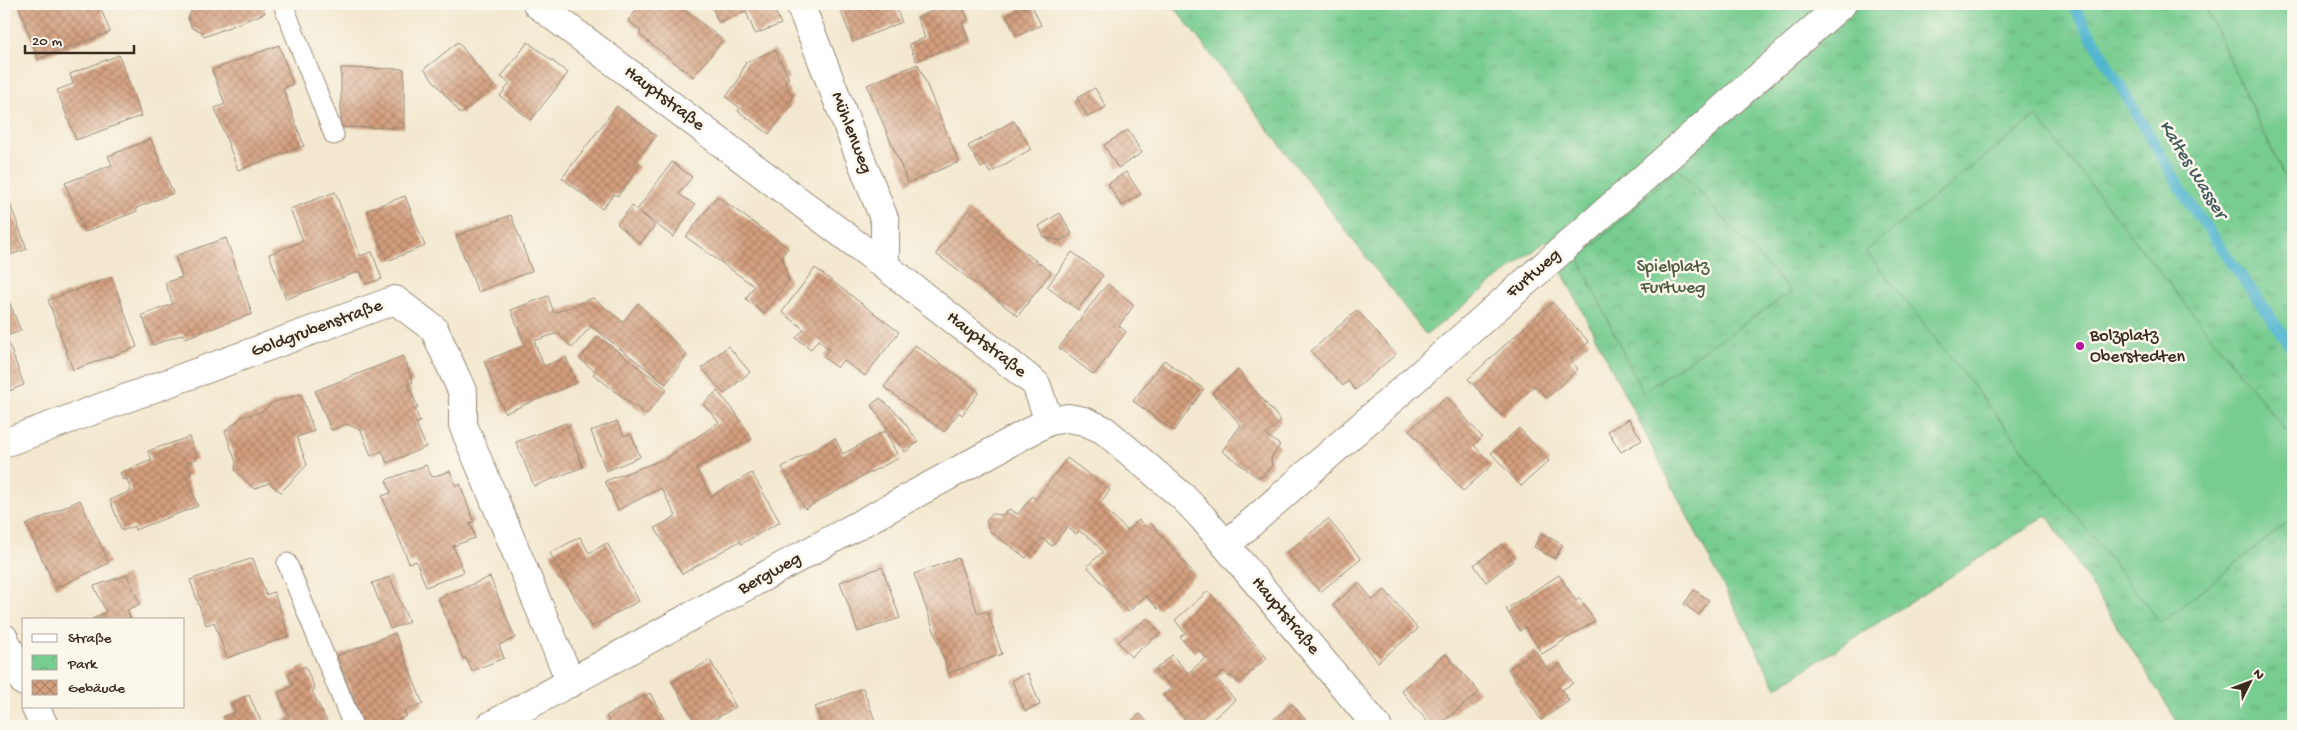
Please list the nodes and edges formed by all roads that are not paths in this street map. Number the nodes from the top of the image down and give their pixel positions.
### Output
1 (283, 4) edge
2 (537, 4) edge
3 (800, 4) edge
4 (1842, 4) edge
5 (334, 135) dead end
6 (885, 266) junction
7 (1049, 421) junction
8 (4, 444) edge
9 (1226, 545) junction
10 (286, 563) dead end
11 (4, 638) edge
12 (22, 678) edge
13 (571, 683) junction
14 (36, 708) edge
15 (44, 726) edge
16 (353, 726) edge
17 (490, 726) edge
18 (1377, 726) edge

1 - 5 lane
2 - 6 street, Hauptstraße
3 - 6 street, Mühlenweg
4 - 9 street, Furtweg
6 - 7 street, Hauptstraße
7 - 9 street, Hauptstraße
7 - 13 street, Bergweg
8 - 13 street, Goldgrubenstraße
9 - 18 street, Hauptstraße
10 - 16 lane
11 - 12 street
13 - 17 street, Bergweg
14 - 15 street

